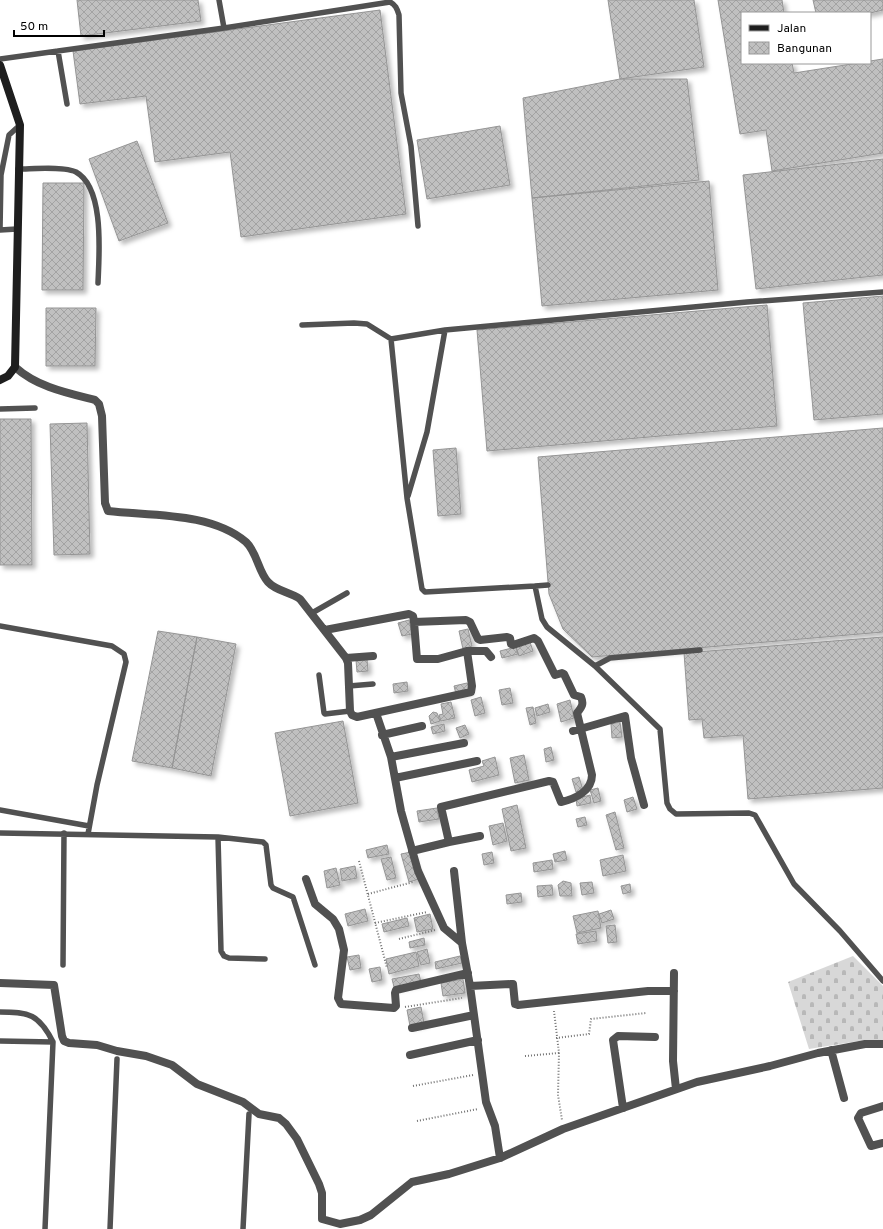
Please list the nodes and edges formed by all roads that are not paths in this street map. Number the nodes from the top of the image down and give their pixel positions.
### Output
1 (219, 0) edge
2 (224, 28) junction
3 (58, 50) junction
4 (0, 58) edge
5 (0, 65) edge
6 (2, 84) edge
7 (66, 104) dead end
8 (20, 125) junction
9 (18, 169) junction
10 (418, 226) dead end
11 (17, 229) junction
12 (0, 230) edge
13 (98, 283) dead end
14 (883, 292) edge
15 (302, 325) dead end
16 (445, 330) junction
17 (391, 339) junction
18 (15, 367) junction
19 (0, 380) edge
20 (35, 408) dead end
21 (0, 409) edge
22 (407, 498) junction
23 (548, 585) dead end
24 (535, 586) junction
25 (347, 593) dead end
26 (312, 613) junction
27 (414, 622) junction
28 (0, 626) edge
29 (325, 630) junction
30 (700, 650) dead end
31 (467, 651) junction
32 (373, 656) dead end
33 (491, 657) dead end
34 (346, 658) junction
35 (594, 666) junction
36 (319, 675) dead end
37 (373, 684) dead end
38 (349, 686) junction
39 (350, 710) junction
40 (376, 713) junction
41 (422, 726) dead end
42 (577, 730) junction
43 (382, 735) junction
44 (464, 743) dead end
45 (391, 757) junction
46 (477, 762) dead end
47 (395, 778) junction
48 (644, 805) dead end
49 (0, 810) edge
50 (89, 826) junction
51 (0, 833) edge
52 (64, 834) junction
53 (88, 834) junction
54 (480, 836) dead end
55 (218, 837) junction
56 (449, 842) junction
57 (412, 851) junction
58 (454, 871) dead end
59 (306, 880) dead end
60 (462, 943) junction
61 (265, 959) dead end
62 (63, 965) dead end
63 (315, 965) dead end
64 (468, 973) junction
65 (674, 973) dead end
66 (883, 981) edge
67 (0, 983) edge
68 (470, 986) junction
69 (674, 991) junction
70 (0, 1012) edge
71 (474, 1015) junction
72 (412, 1028) dead end
73 (655, 1038) dead end
74 (478, 1040) junction
75 (0, 1041) edge
76 (53, 1042) junction
77 (883, 1044) edge
78 (831, 1050) junction
79 (410, 1055) dead end
80 (117, 1059) dead end
81 (676, 1089) junction
82 (844, 1098) dead end
83 (883, 1106) edge
84 (623, 1108) junction
85 (249, 1114) dead end
86 (883, 1143) edge
87 (500, 1158) junction
88 (45, 1229) edge
89 (110, 1229) edge
90 (243, 1229) edge

1 - 2 lane
2 - 3 lane
2 - 10 lane
3 - 4 lane
3 - 7 lane
5 - 6 main road
6 - 8 main road
8 - 9 main road
8 - 12 lane
9 - 11 main road
9 - 13 lane
11 - 12 lane
11 - 18 main road
14 - 16 lane
15 - 17 lane
16 - 17 lane
16 - 22 lane
17 - 22 lane
18 - 19 main road
18 - 26 street
20 - 21 lane
22 - 24 lane
23 - 24 lane
24 - 35 lane
25 - 26 lane
26 - 29 street
27 - 29 street
27 - 31 street
27 - 42 street
28 - 50 lane
29 - 34 street
30 - 35 lane
31 - 33 street
31 - 40 street
32 - 34 street
34 - 38 street
35 - 66 lane
36 - 39 lane
37 - 38 lane
38 - 39 street
39 - 40 street
40 - 43 street
41 - 43 street
42 - 48 street
42 - 56 street
43 - 45 street
44 - 45 street
45 - 47 street
46 - 47 street
47 - 57 street
49 - 50 lane
50 - 53 lane
51 - 52 lane
52 - 53 lane
52 - 62 lane
53 - 55 lane
54 - 56 street
55 - 61 lane
55 - 63 lane
56 - 57 street
57 - 60 street
58 - 60 street
59 - 64 street
60 - 64 street
64 - 68 street
65 - 69 street
67 - 87 street
68 - 69 street
68 - 71 street
69 - 81 street
70 - 76 lane
71 - 72 street
71 - 74 street
73 - 84 street
74 - 79 street
74 - 87 street
75 - 76 lane
76 - 88 lane
77 - 78 street
78 - 81 street
78 - 82 street
80 - 89 lane
81 - 84 street
83 - 86 street
84 - 87 street
85 - 90 lane

